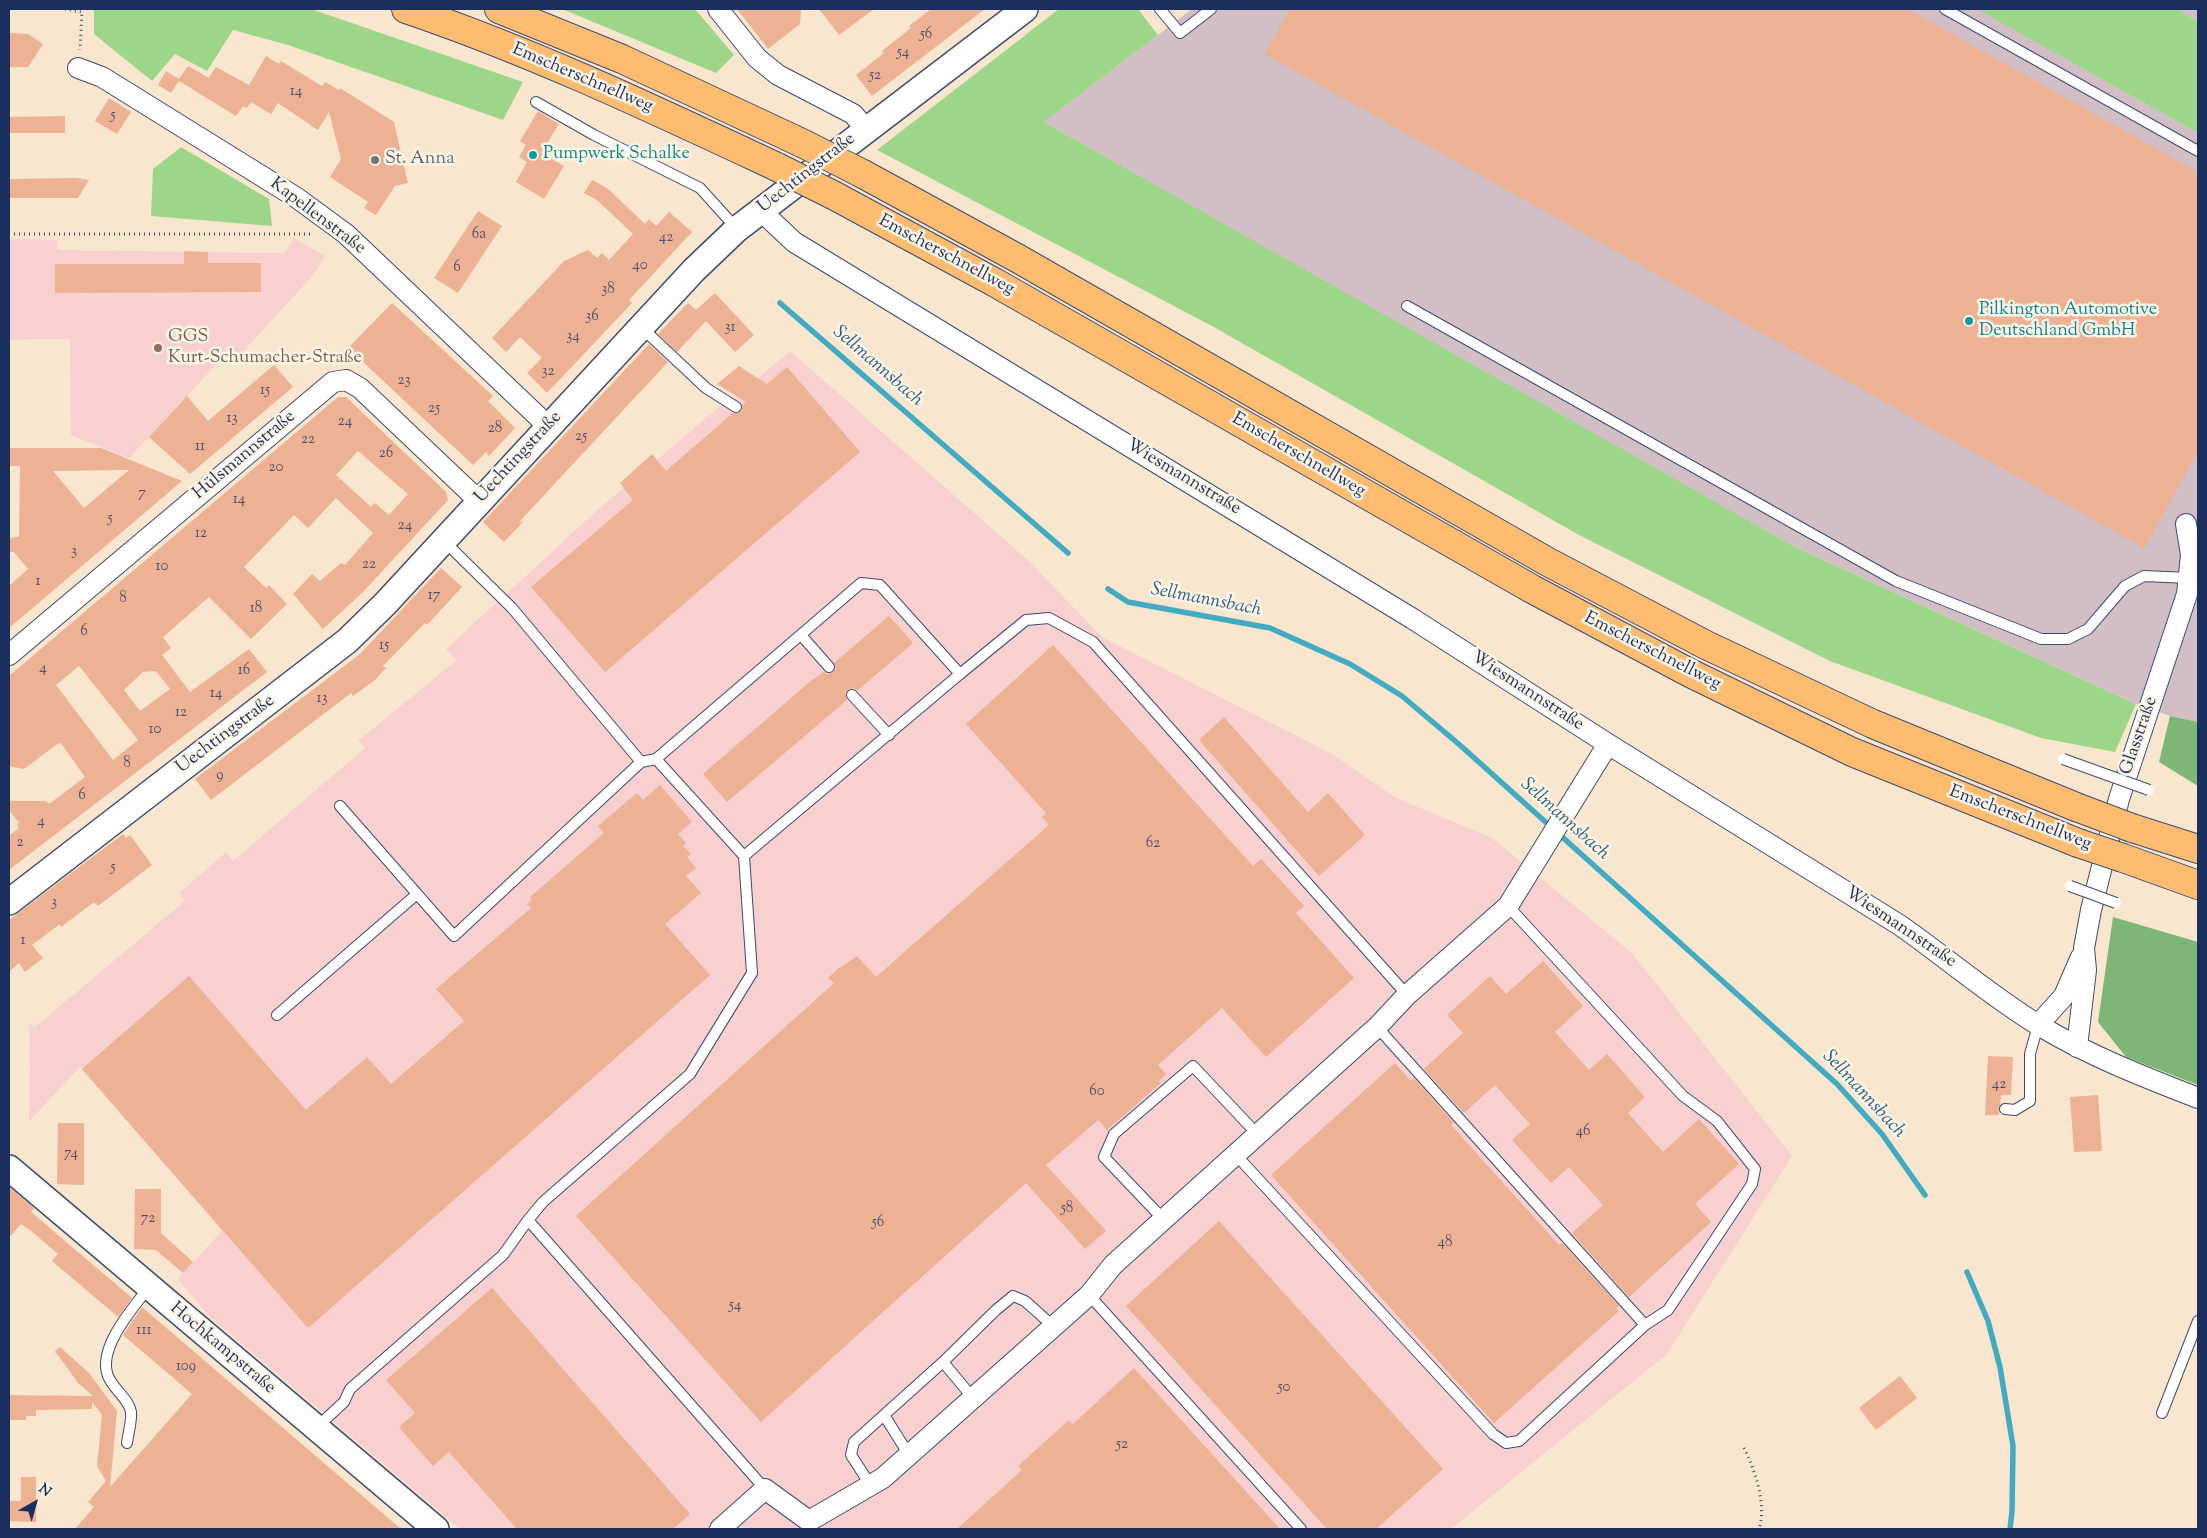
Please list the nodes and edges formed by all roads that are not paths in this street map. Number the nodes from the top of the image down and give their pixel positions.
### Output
1 (406, 9) edge
2 (499, 9) edge
3 (718, 9) edge
4 (1160, 9) edge
5 (1211, 9) edge
6 (1945, 9) edge
7 (1021, 10) edge
8 (78, 68) road end
9 (536, 102) dead end
10 (866, 129) junction
11 (2198, 151) edge
12 (760, 210) junction
13 (737, 229) junction
14 (1407, 306) dead end
15 (641, 327) junction
16 (736, 407) dead end
17 (548, 426) junction
18 (479, 501) junction
19 (2186, 524) dead end
20 (443, 541) junction
21 (2189, 578) junction
22 (801, 636) junction
23 (9, 655) edge
24 (829, 667) dead end
25 (960, 674) junction
26 (852, 695) dead end
27 (889, 735) junction
28 (1608, 744) junction
29 (2062, 758) dead end
30 (656, 759) junction
31 (641, 762) junction
32 (2149, 790) dead end
33 (340, 806) dead end
34 (2198, 850) edge
35 (744, 856) junction
36 (2198, 885) edge
37 (2070, 886) dead end
38 (417, 894) junction
39 (9, 902) edge
40 (2116, 903) dead end
41 (1508, 906) junction
42 (2084, 948) junction
43 (1407, 995) junction
44 (277, 1014) dead end
45 (2038, 1025) junction
46 (1377, 1028) junction
47 (2077, 1048) junction
48 (2198, 1098) edge
49 (2005, 1109) dead end
50 (1258, 1135) junction
51 (1236, 1155) junction
52 (9, 1168) edge
53 (1163, 1219) junction
54 (528, 1220) junction
55 (149, 1286) junction
56 (1089, 1295) junction
57 (2198, 1321) edge
58 (1053, 1326) junction
59 (1645, 1326) junction
60 (943, 1362) junction
61 (973, 1398) junction
62 (2162, 1412) dead end
63 (884, 1415) junction
64 (316, 1428) junction
65 (127, 1443) dead end
66 (909, 1455) junction
67 (871, 1486) junction
68 (765, 1489) junction
69 (809, 1525) edge
70 (436, 1529) edge
71 (720, 1529) edge
72 (1301, 1529) edge

1 - 36 highway, Emscherschnellweg, bridge
2 - 34 highway, Emscherschnellweg, bridge
3 - 10 street
4 - 5 lane
6 - 11 lane
7 - 10 street, Uechtingstraße
8 - 17 street, Kapellenstraße
9 - 13 lane
10 - 12 street, Uechtingstraße
12 - 13 street, Uechtingstraße
12 - 28 street, Wiesmannstraße
13 - 15 street, Uechtingstraße
14 - 21 lane
15 - 16 lane
15 - 17 street, Uechtingstraße
17 - 18 street, Uechtingstraße
18 - 20 street, Uechtingstraße
18 - 23 street, Hülsmannstraße
19 - 21 street, Glasstraße
20 - 31 lane
20 - 39 street, Uechtingstraße
21 - 42 street, Glasstraße
22 - 24 lane
22 - 25 lane
22 - 30 lane
25 - 27 lane
25 - 43 lane
26 - 27 lane
27 - 35 lane
28 - 41 street
28 - 45 street, Wiesmannstraße
29 - 32 lane, bridge
30 - 31 lane
30 - 35 lane
31 - 38 lane
33 - 38 lane
35 - 54 lane
37 - 40 lane, bridge
38 - 44 lane
41 - 43 street
41 - 59 lane
42 - 45 street, Glasstraße
42 - 47 street, Glasstraße
43 - 46 street
45 - 47 street, Wiesmannstraße
45 - 49 lane
46 - 50 street
46 - 59 lane
47 - 48 street, Wiesmannstraße
50 - 51 street
50 - 53 lane
51 - 53 street
51 - 59 lane
52 - 55 street, Hochkampstraße
53 - 56 street
54 - 64 lane
54 - 68 lane
55 - 64 street, Hochkampstraße
55 - 65 lane
56 - 58 street
56 - 72 lane
57 - 62 lane
58 - 60 lane
58 - 61 street
60 - 61 lane
60 - 63 lane
61 - 66 street
63 - 66 lane
63 - 67 lane
64 - 70 street, Hochkampstraße
66 - 67 street
67 - 69 street
68 - 69 street
68 - 71 street

